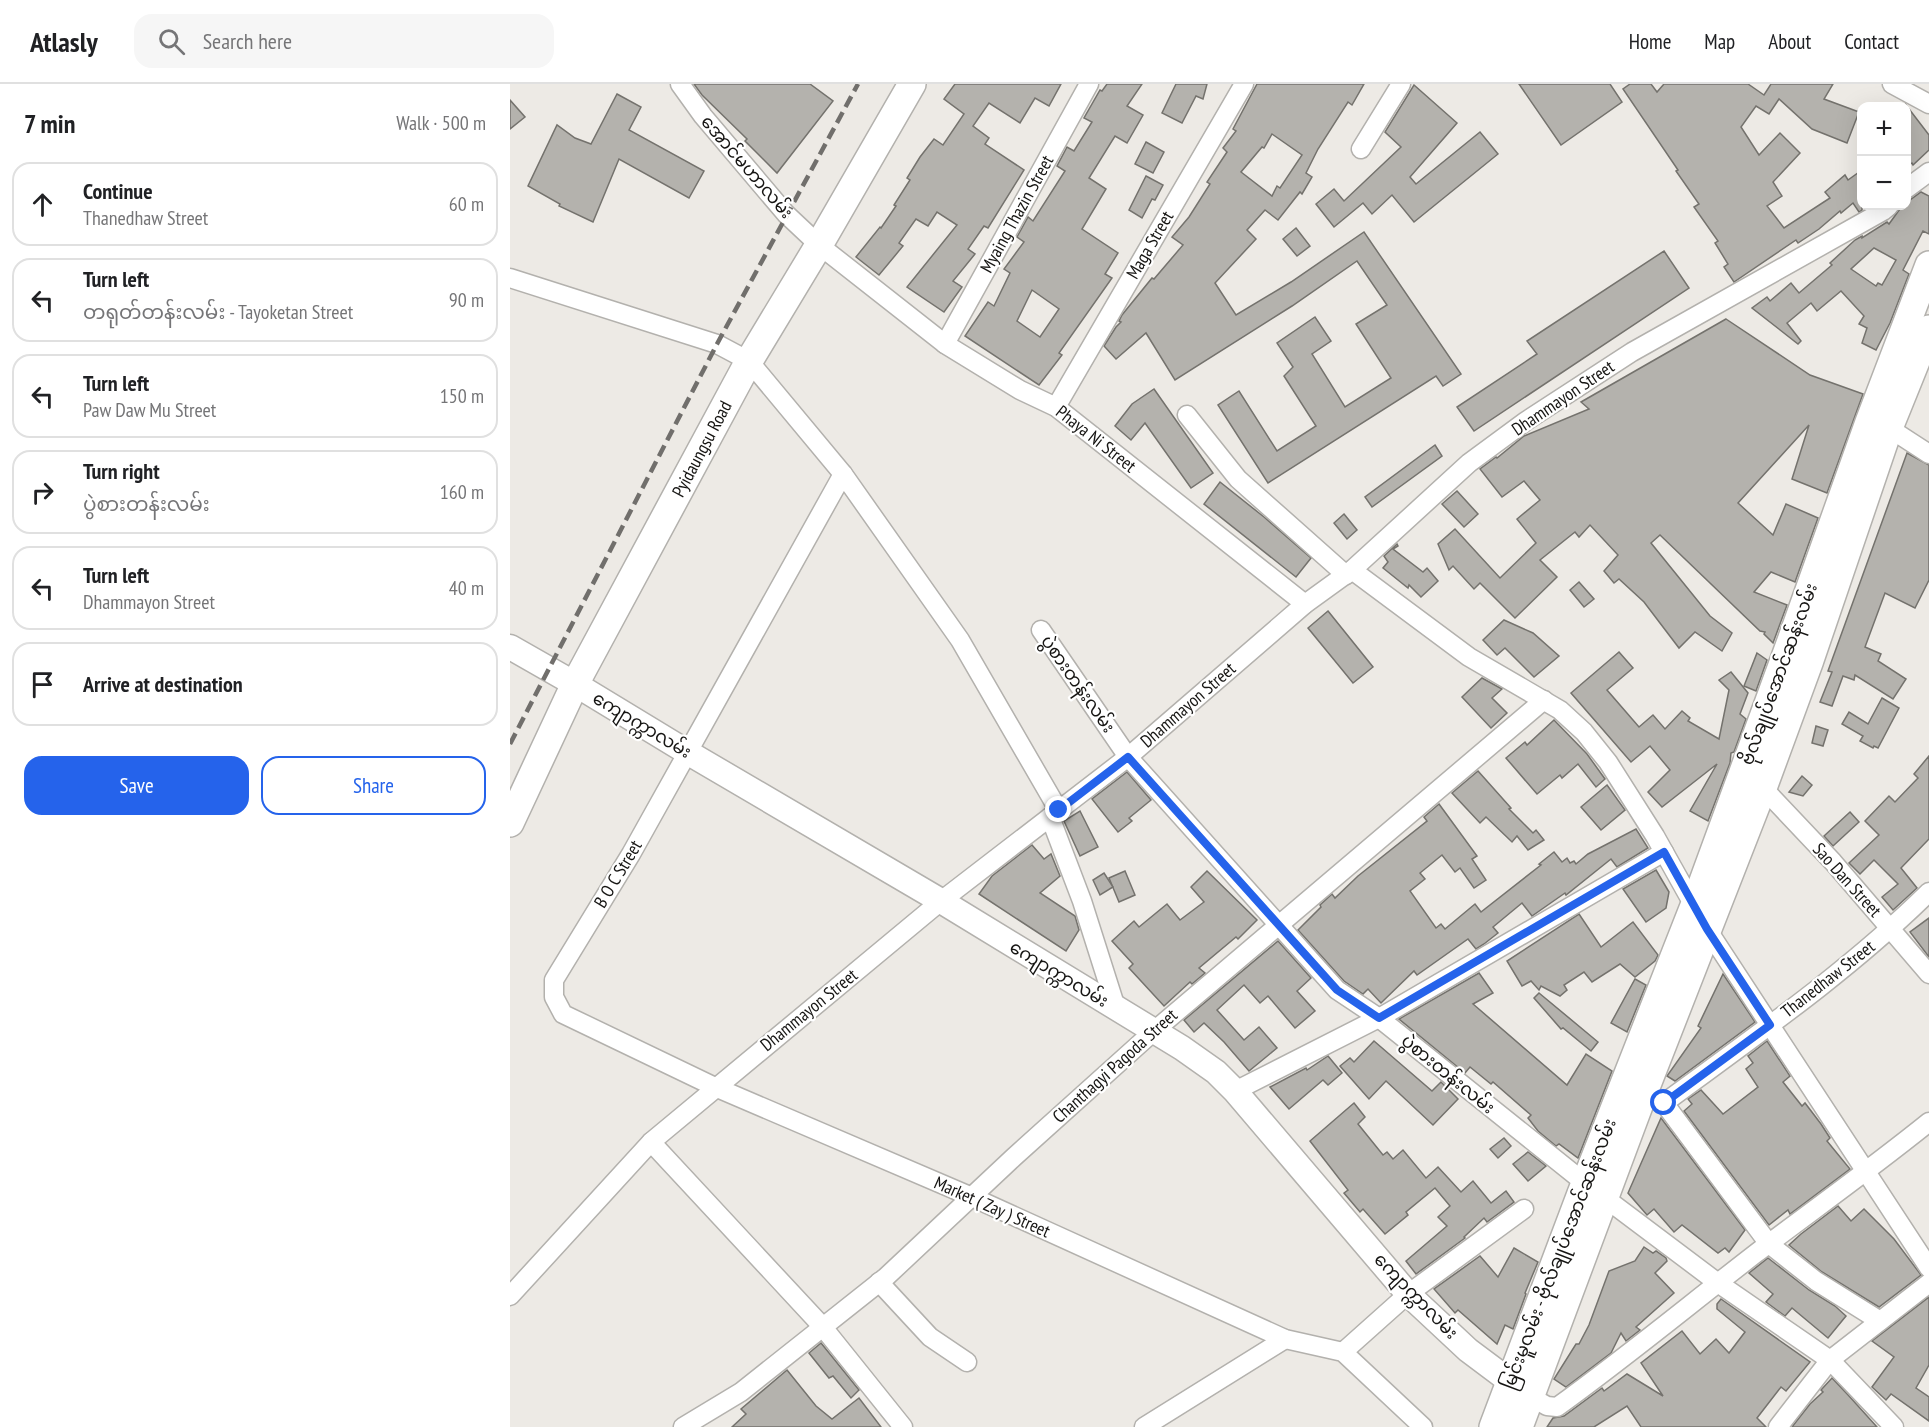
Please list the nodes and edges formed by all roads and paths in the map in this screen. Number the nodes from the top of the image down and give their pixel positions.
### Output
1 (680, 84) edge
2 (912, 84) edge
3 (1089, 84) edge
4 (1244, 84) edge
5 (1401, 84) edge
6 (1892, 84) edge
7 (1929, 104) edge
8 (1361, 149) dead end
9 (1929, 172) edge
10 (1911, 185) edge
11 (1884, 210) edge
12 (819, 245) junction
13 (1929, 265) edge
14 (510, 278) edge
15 (1929, 329) edge
16 (945, 344) junction
17 (749, 361) junction
18 (1056, 407) junction
19 (1187, 415) dead end
20 (1879, 425) junction
21 (1929, 454) edge
22 (843, 474) junction
23 (1349, 572) junction
24 (1305, 604) junction
25 (1041, 630) dead end
26 (510, 647) edge
27 (575, 684) junction
28 (1544, 700) junction
29 (687, 752) junction
30 (1128, 757) junction
31 (1763, 788) junction
32 (1054, 814) junction
33 (510, 824) edge
34 (1664, 852) junction
35 (1929, 892) edge
36 (941, 901) junction
37 (1700, 917) junction
38 (1279, 925) junction
39 (1891, 929) junction
40 (1929, 974) edge
41 (554, 997) joint
42 (1116, 1008) junction
43 (1379, 1018) junction
44 (1770, 1025) junction
45 (1154, 1031) junction
46 (715, 1087) junction
47 (1235, 1090) junction
48 (1645, 1093) junction
49 (1929, 1122) edge
50 (651, 1142) junction
51 (1865, 1173) junction
52 (1595, 1190) junction
53 (972, 1197) junction
54 (1524, 1209) dead end
55 (1769, 1244) junction
56 (1929, 1268) edge
57 (879, 1282) junction
58 (1718, 1283) junction
59 (1929, 1283) edge
60 (1408, 1294) junction
61 (510, 1296) edge
62 (1880, 1321) junction
63 (822, 1326) junction
64 (1286, 1339) junction
65 (1343, 1352) junction
66 (1830, 1360) junction
67 (967, 1362) dead end
68 (1520, 1389) junction
69 (683, 1427) edge
70 (903, 1427) edge
71 (1144, 1427) edge
72 (1423, 1427) edge
73 (1493, 1427) edge
74 (1519, 1427) edge
75 (1778, 1427) edge
76 (1894, 1427) edge

1 - 12 street, အောင်မဟာလမ်း
2 - 12 highway, Pyidaungsu Road
3 - 16 street, Myaing Thazin Street
4 - 18 street, Maga Street
5 - 8 street
6 - 7 street
9 - 10 street
11 - 23 street, Dhammayon Street
12 - 16 street, Phaya Ni Street
12 - 17 highway, Pyidaungsu Road
13 - 20 highway, ဗိုလ်ချုပ်အောင်ဆန်းလမ်း
14 - 17 street
15 - 20 highway, ဗိုလ်ချုပ်အောင်ဆန်းလမ်း
16 - 18 street, Phaya Ni Street
17 - 22 street
17 - 27 highway, Pyidaungsu Road
18 - 24 street, Phaya Ni Street
19 - 23 street
20 - 21 street
20 - 31 highway, ဗိုလ်ချုပ်အောင်ဆန်းလမ်း
20 - 37 highway, ဗိုလ်ချုပ်အောင်ဆန်းလမ်း
22 - 29 street, B O C Street
22 - 32 street
23 - 24 street, Dhammayon Street
23 - 28 street
24 - 30 street, Dhammayon Street
25 - 30 street, ပွဲစားတန်းလမ်း
26 - 27 main road, ကျောက္ကာလမ်း
27 - 29 main road, ကျောက္ကာလမ်း
27 - 33 highway, Pyidaungsu Road
28 - 34 street
28 - 38 street, Chanthagyi Pagoda Street
29 - 36 main road, ကျောက္ကာလမ်း
29 - 41 street, B O C Street
30 - 32 street, Dhammayon Street
30 - 38 street, ပွဲစားတန်းလမ်း
31 - 37 highway, ဗိုလ်ချုပ်အောင်ဆန်းလမ်း
31 - 39 street, Sao Dan Street
32 - 36 street, Dhammayon Street
32 - 42 street
34 - 37 street
34 - 43 street
35 - 39 street, Thanedhaw Street
36 - 42 main road, ကျောက္ကာလမ်း
36 - 46 street, Dhammayon Street
37 - 44 street
37 - 48 highway, ဗိုလ်ချုပ်အောင်ဆန်းလမ်း
38 - 43 street, ပွဲစားတန်းလမ်း
38 - 45 street, Chanthagyi Pagoda Street
39 - 40 street, Sao Dan Street
39 - 44 street, Thanedhaw Street
41 - 46 street, Market ( Zay ) Street
42 - 45 main road, ကျောက္ကာလမ်း
43 - 47 street
43 - 52 street, ပွဲစားတန်းလမ်း
44 - 48 street, Thanedhaw Street
44 - 51 street
45 - 47 main road, ကျောက္ကာလမ်း
45 - 53 street, Chanthagyi Pagoda Street
46 - 50 street, Dhammayon Street
46 - 53 street, Market ( Zay ) Street
47 - 60 main road, ကျောက္ကာလမ်း
48 - 52 highway, မြင်းမူလမ်း - ဗိုလ်ချုပ်အောင်ဆန်းလမ်း
48 - 55 street
49 - 51 street
50 - 61 street, Dhammayon Street
50 - 63 street
51 - 55 street
51 - 56 street
52 - 58 street, ပွဲစားတန်းလမ်း
52 - 68 highway, မြင်းမူလမ်း - ဗိုလ်ချုပ်အောင်ဆန်းလမ်း
53 - 57 street, Chanthagyi Pagoda Street
53 - 64 street, Market ( Zay ) Street
54 - 60 street
55 - 58 street
55 - 62 street
57 - 63 street, Chanthagyi Pagoda Street
57 - 67 street
58 - 66 street, ပွဲစားတန်းလမ်း
58 - 68 street
59 - 62 street
60 - 65 street
60 - 68 main road, ကျောက္ကာလမ်း
62 - 66 street
63 - 69 street, Chanthagyi Pagoda Street
63 - 70 street
64 - 65 street, Market ( Zay ) Street
64 - 71 street
65 - 72 street
66 - 75 street
66 - 76 street, ပွဲစားတန်းလမ်း
68 - 73 highway, မြင်းမူလမ်း - ဗိုလ်ချုပ်အောင်ဆန်းလမ်း
68 - 74 highway, မြင်းမူလမ်း - ဗိုလ်ချုပ်အောင်ဆန်းလမ်း

